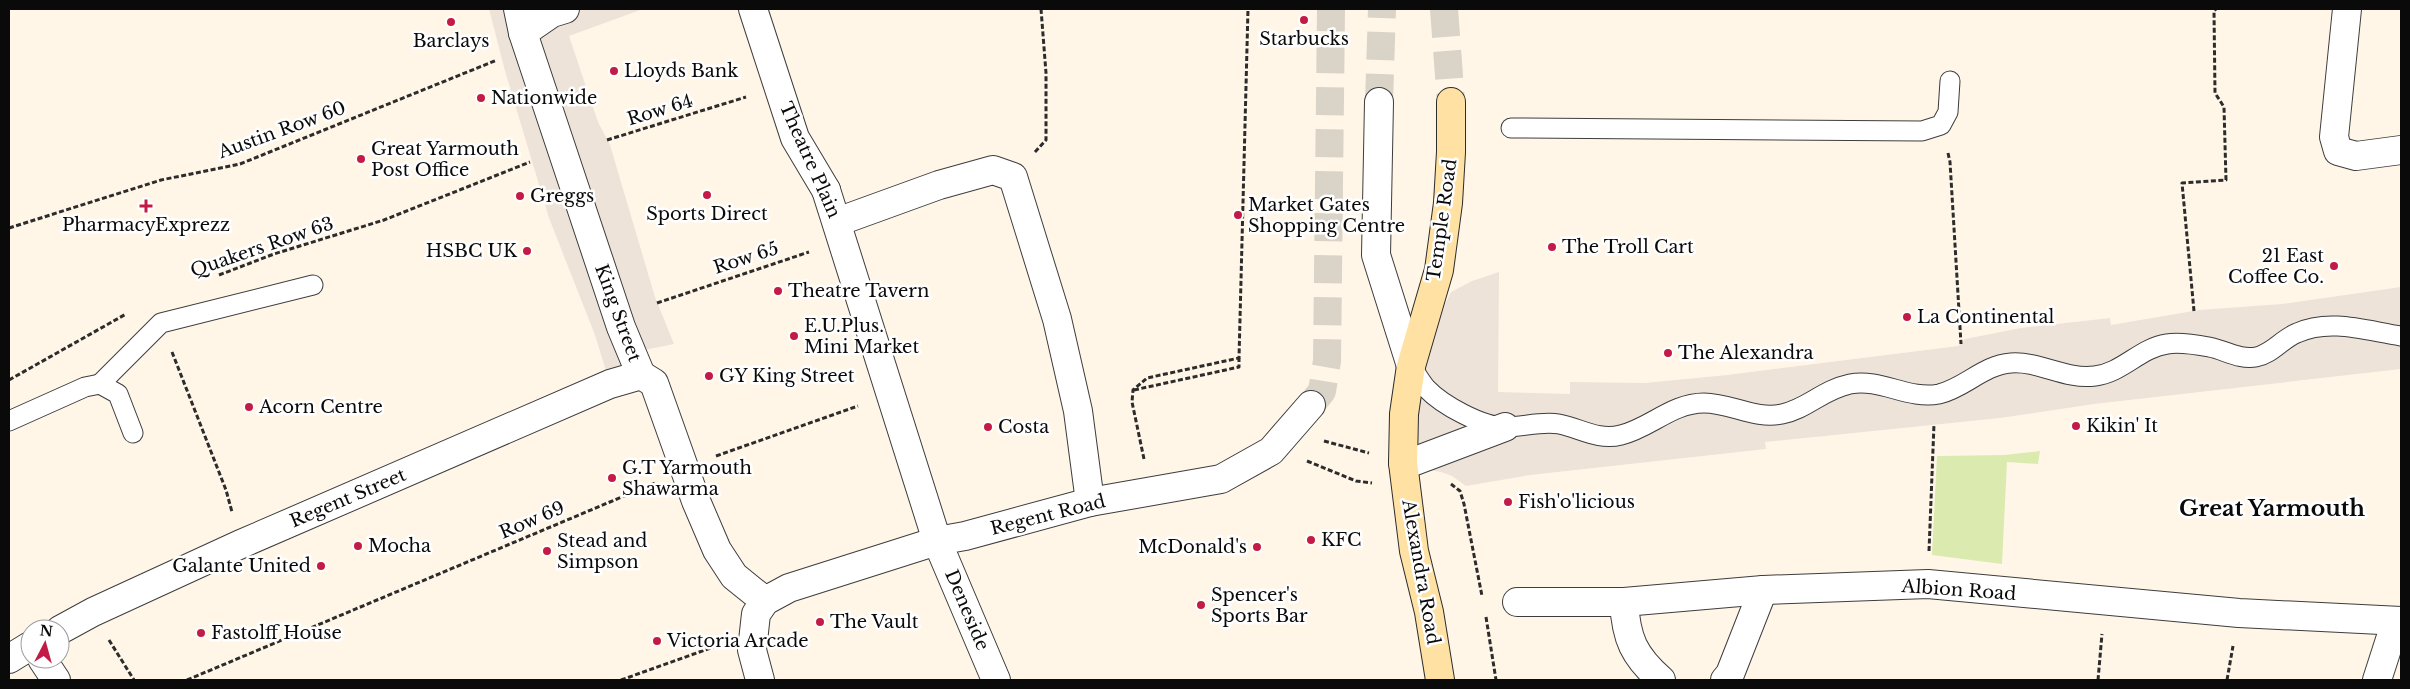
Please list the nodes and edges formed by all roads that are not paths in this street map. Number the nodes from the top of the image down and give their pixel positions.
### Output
1 (565, 9) edge
2 (753, 9) edge
3 (2347, 9) edge
4 (520, 21) edge
5 (1950, 81) dead end
6 (1380, 102) tunnel mouth
7 (1451, 102) tunnel mouth
8 (1510, 128) dead end
9 (2401, 150) edge
10 (840, 232) junction
11 (313, 284) dead end
12 (2401, 336) edge
13 (1411, 366) junction
14 (641, 375) junction
15 (100, 384) junction
16 (1311, 405) tunnel mouth
17 (9, 421) edge
18 (1505, 427) junction
19 (133, 433) dead end
20 (1404, 471) junction
21 (1090, 502) junction
22 (937, 541) junction
23 (1763, 590) junction
24 (766, 601) junction
25 (1517, 602) dead end
26 (1624, 602) junction
27 (2399, 621) edge
28 (70, 625) edge
29 (49, 669) edge
30 (56, 680) edge
31 (760, 680) edge
32 (996, 680) edge
33 (1440, 680) edge
34 (1660, 680) edge
35 (1725, 680) edge
36 (2377, 680) edge

1 - 4 street
2 - 10 street, Theatre Plain
3 - 9 street
4 - 14 street, King Street
5 - 8 lane
6 - 13 street, Temple Road
7 - 13 main road, Temple Road
10 - 21 street
10 - 22 street, Theatre Plain
11 - 15 lane
12 - 18 lane
13 - 18 lane
13 - 20 main road, Temple Road
14 - 24 street, King Street
14 - 28 street, Regent Street
15 - 17 lane
15 - 19 lane
16 - 21 street, Regent Road
18 - 20 street
20 - 33 main road, Alexandra Road
21 - 22 street, Regent Road
22 - 24 street, Regent Road
22 - 32 street, Deneside
23 - 26 street, Albion Road
23 - 27 street, Albion Road
23 - 35 street
24 - 31 street
25 - 26 street, Albion Road
26 - 34 street
27 - 36 street
29 - 30 street

